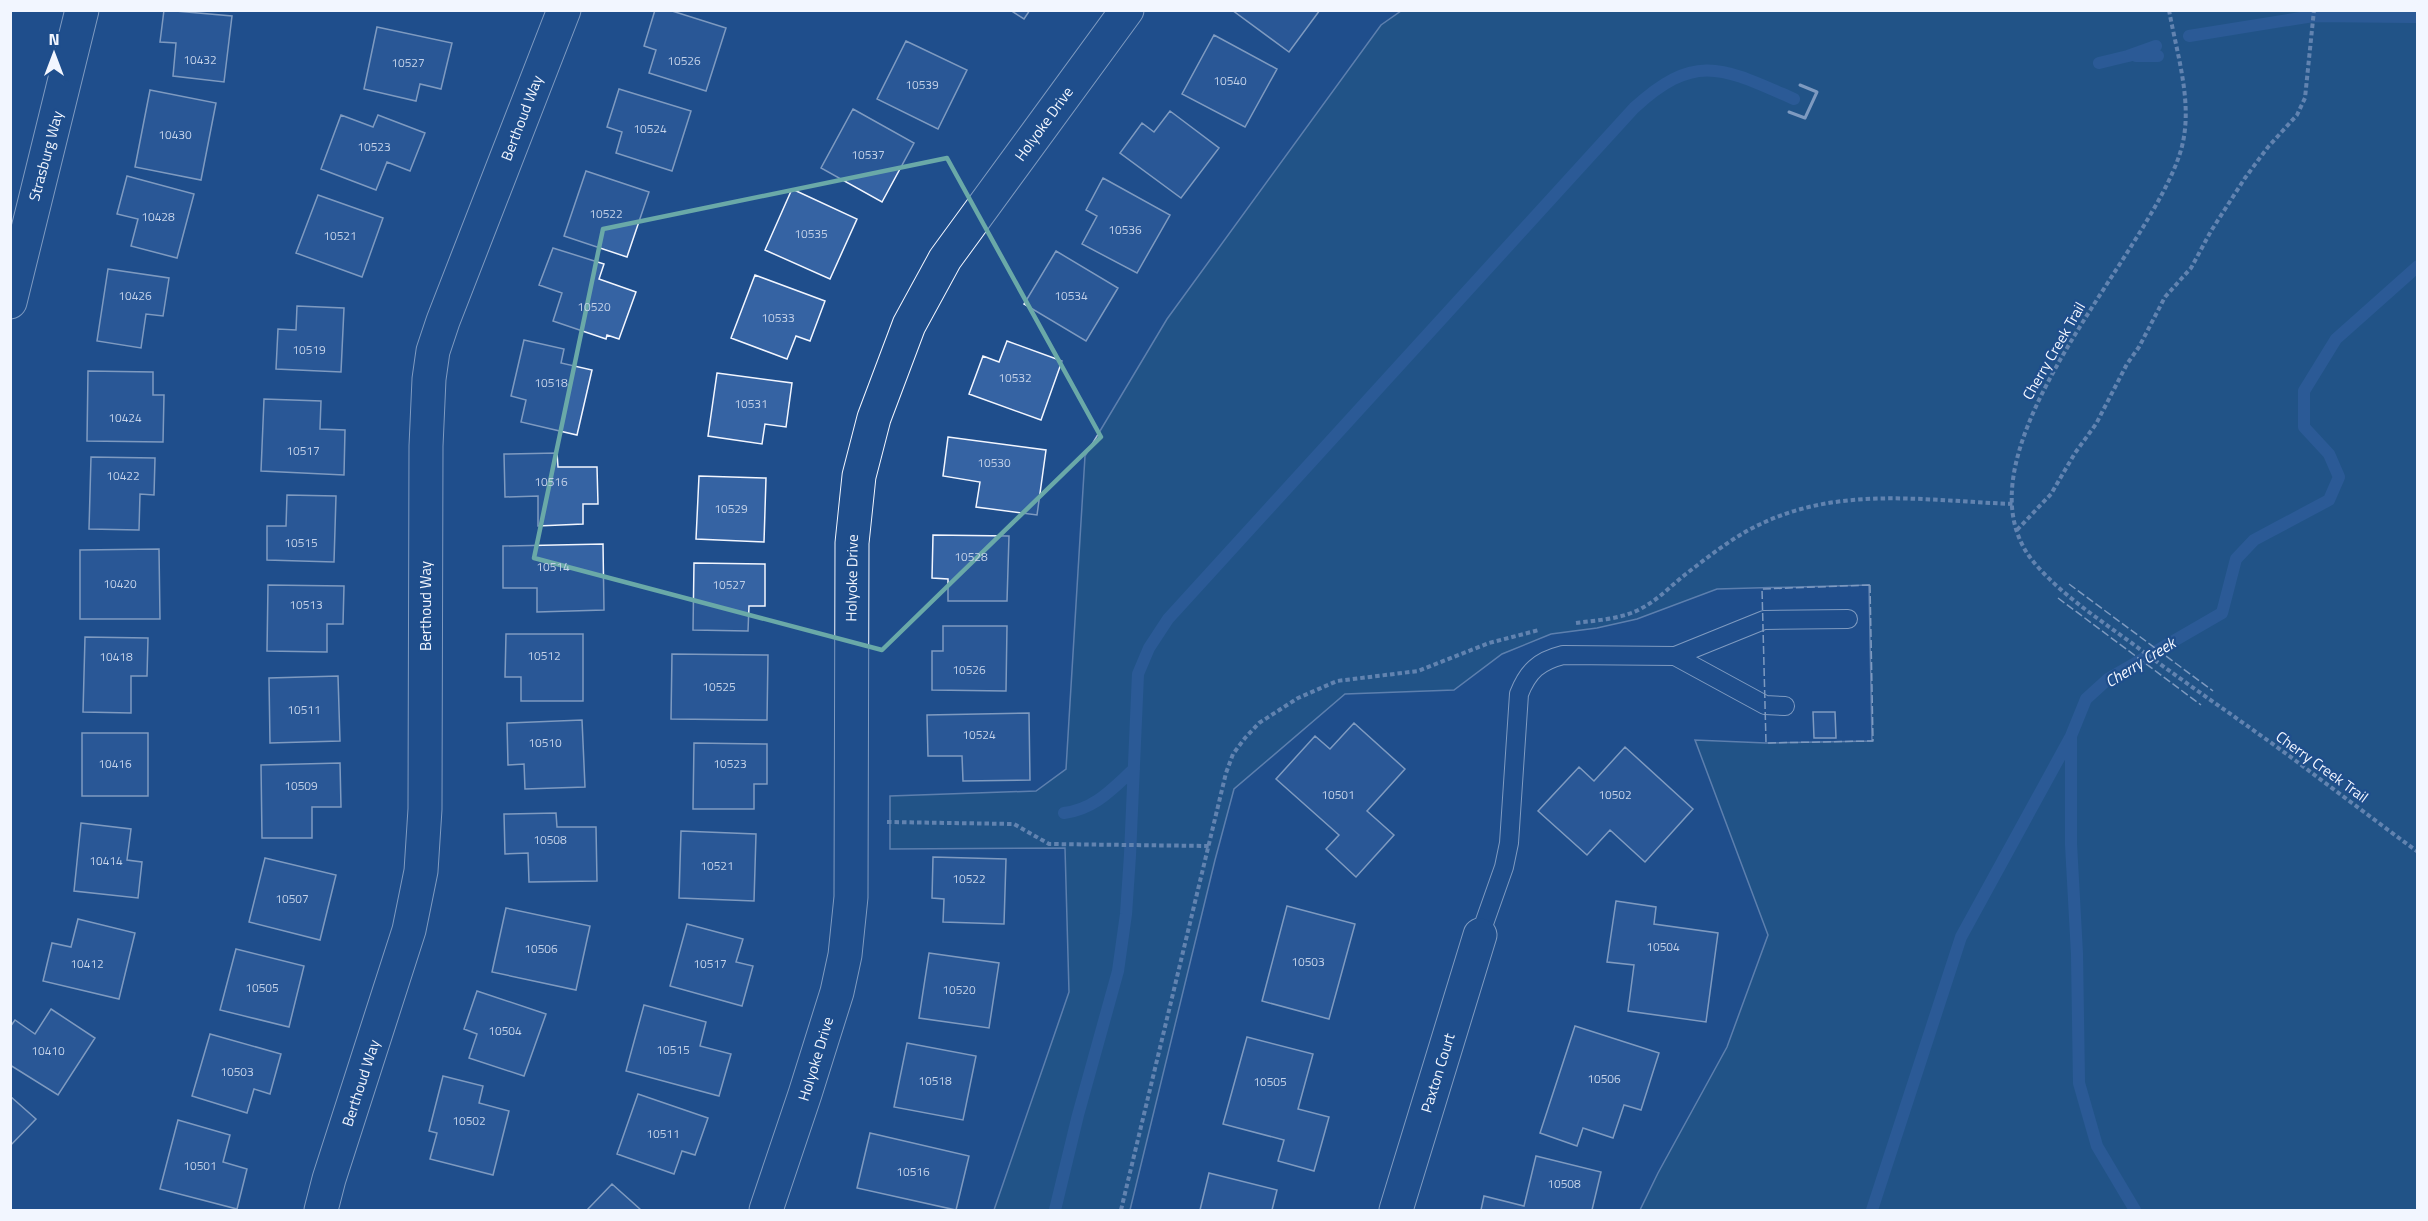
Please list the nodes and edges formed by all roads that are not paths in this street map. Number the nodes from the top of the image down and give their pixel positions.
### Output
1 (82, 10) edge
2 (564, 10) edge
3 (1127, 10) edge
4 (10, 302) edge
5 (1848, 619) dead end
6 (1675, 656) junction
7 (1785, 706) dead end
8 (1480, 935) joint
9 (321, 1210) edge
10 (766, 1210) edge
11 (1396, 1210) edge

1 - 4 street, Strasburg Way
2 - 9 street, Berthoud Way
3 - 10 street, Holyoke Drive
5 - 6 lane
6 - 7 lane
6 - 8 lane
8 - 11 street, Paxton Court

